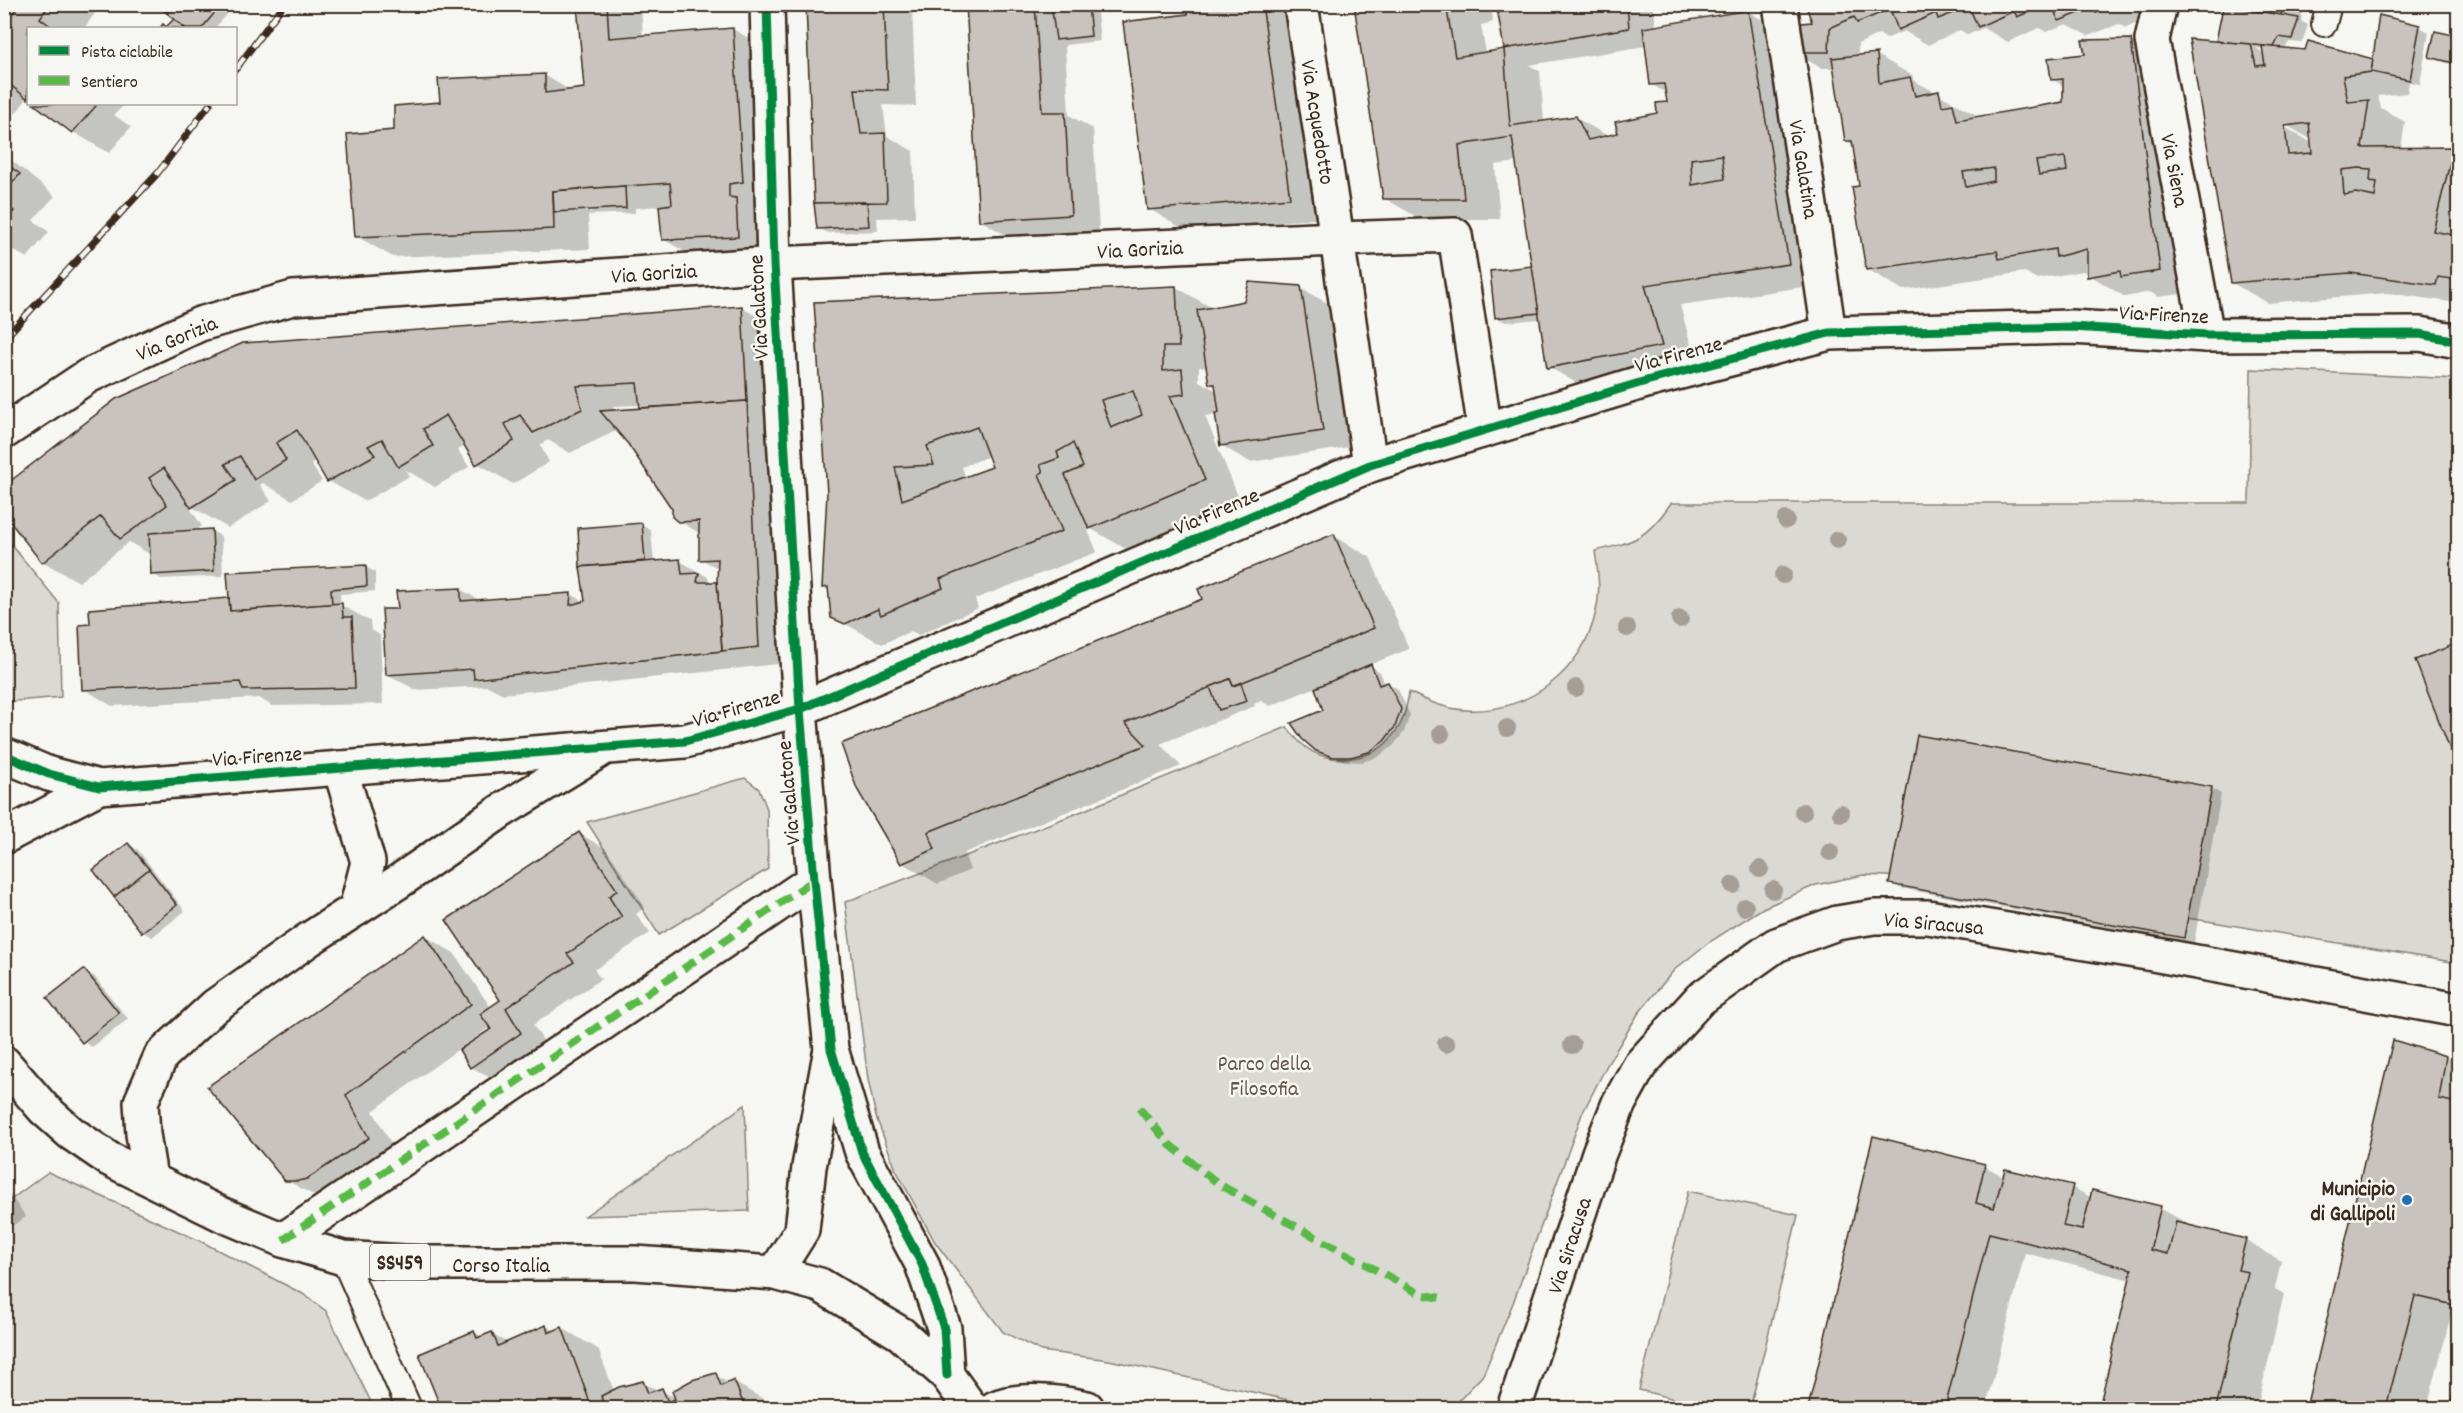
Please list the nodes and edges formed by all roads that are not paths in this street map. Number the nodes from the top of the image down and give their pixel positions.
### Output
1 (767, 4) edge
2 (1301, 4) edge
3 (1780, 4) edge
4 (2160, 4) edge
5 (1337, 239) junction
6 (774, 264) junction
7 (1829, 333) junction
8 (2207, 335) junction
9 (2458, 341) edge
10 (1485, 430) junction
11 (4, 432) edge
12 (1370, 465) junction
13 (800, 709) junction
14 (605, 747) junction
15 (4, 755) edge
16 (340, 768) junction
17 (99, 787) junction
18 (4, 837) edge
19 (814, 880) junction
20 (356, 909) junction
21 (2458, 1010) edge
22 (831, 1049) junction
23 (4, 1063) edge
24 (150, 1178) junction
25 (283, 1240) junction
26 (343, 1258) junction
27 (775, 1273) junction
28 (947, 1375) junction
29 (409, 1408) edge
30 (971, 1408) edge
31 (995, 1408) edge
32 (1087, 1408) edge
33 (1514, 1408) edge

1 - 6 street, Via Galatone
2 - 5 street, Via Acquedotto
3 - 7 street, Via Galatina
4 - 8 street, Via Siena
5 - 6 street, Via Gorizia
5 - 10 street, Via Gorizia
5 - 12 street, Via Acquedotto
6 - 11 street, Via Gorizia
6 - 13 street, Via Galatone
7 - 8 street, Via Firenze
7 - 10 street, Via Firenze
8 - 9 street, Via Firenze
10 - 12 street, Via Firenze
12 - 13 street, Via Firenze
13 - 14 street, Via Firenze
13 - 19 street, Via Galatone
14 - 16 street, Via Firenze
14 - 20 street, Via Firenze
15 - 17 street, Via Firenze
16 - 17 street, Via Firenze
16 - 20 street
17 - 18 street, Via Firenze
19 - 22 street, Via Galatone
19 - 25 street
20 - 24 street, Via Firenze
21 - 33 street, Via Siracusa
22 - 27 street, Via Galatone
22 - 28 street, Via Galatone
23 - 24 street, Corso Italia / SS459
24 - 25 street, Corso Italia / SS459
25 - 26 street, Corso Italia / SS459
26 - 27 street, Corso Italia / SS459
26 - 29 lane
27 - 28 street, Corso Italia / SS459
28 - 30 street, Corso Italia
31 - 32 street

